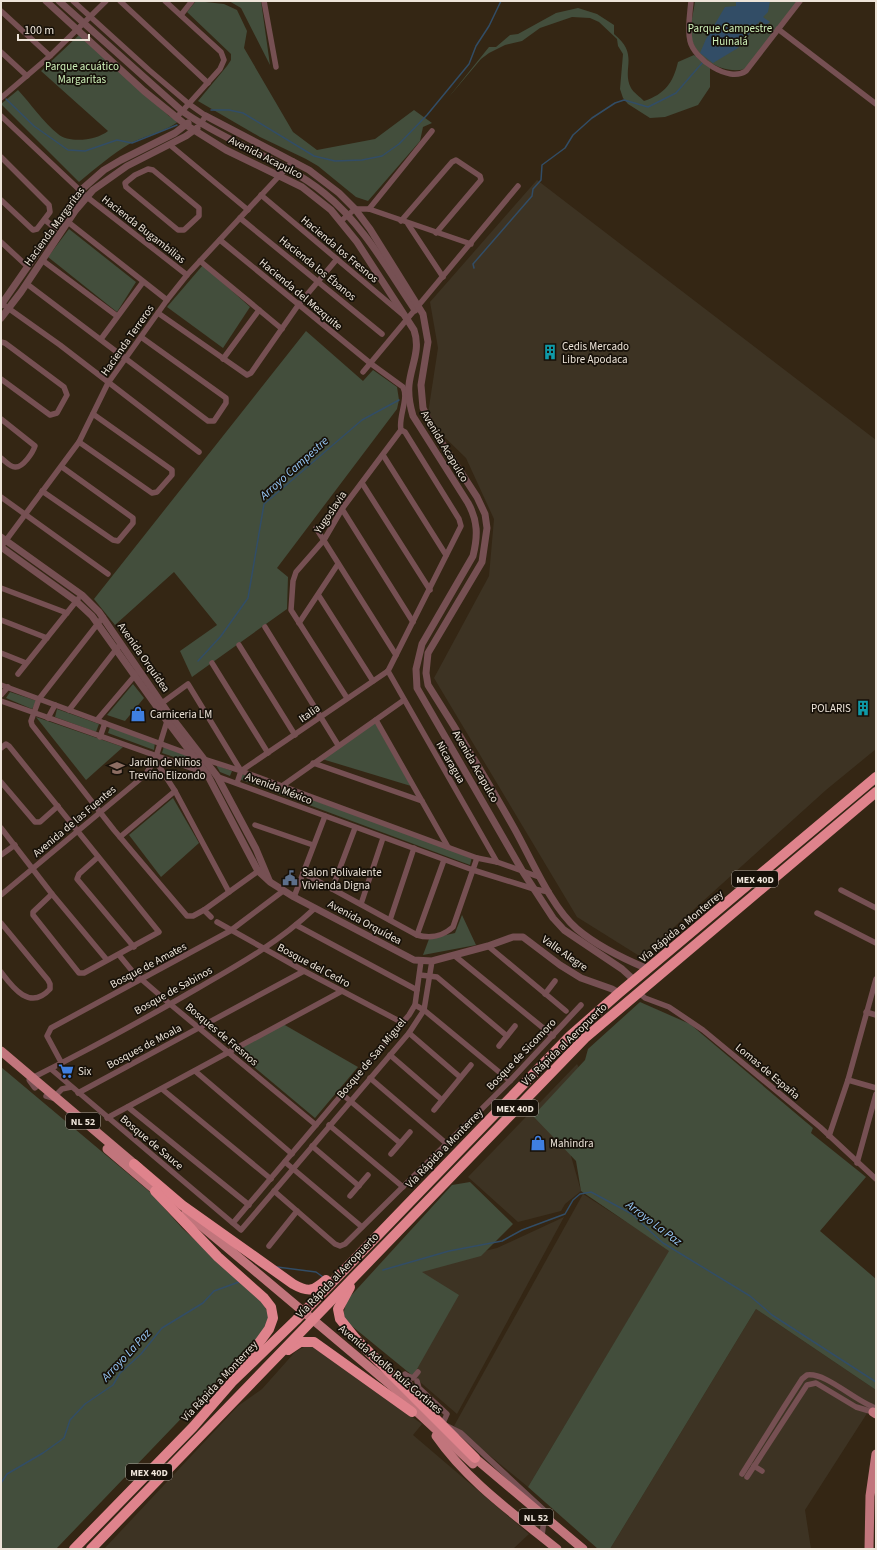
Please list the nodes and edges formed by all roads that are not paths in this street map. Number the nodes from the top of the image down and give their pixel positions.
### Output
1 (46, 1) edge
2 (60, 1) edge
3 (73, 1) edge
4 (106, 1) edge
5 (120, 1) edge
6 (165, 1) edge
7 (192, 1) edge
8 (264, 1) edge
9 (691, 1) edge
10 (800, 1) edge
11 (1, 11) edge
12 (181, 15) junction
13 (91, 17) junction
14 (84, 24) junction
15 (778, 29) junction
16 (77, 30) junction
17 (1, 52) edge
18 (50, 56) junction
19 (276, 67) dead end
20 (27, 76) junction
21 (208, 83) junction
22 (2, 96) edge
23 (188, 104) junction
24 (876, 104) edge
25 (197, 110) junction
26 (182, 111) junction
27 (1, 116) edge
28 (206, 116) junction
29 (176, 118) junction
30 (192, 118) junction
31 (200, 124) junction
32 (186, 125) junction
33 (194, 130) junction
34 (432, 131) dead end
35 (170, 145) junction
36 (1, 157) edge
37 (121, 160) junction
38 (293, 161) junction
39 (127, 166) junction
40 (286, 168) junction
41 (279, 174) junction
42 (135, 175) junction
43 (518, 186) dead end
44 (80, 191) junction
45 (261, 196) junction
46 (87, 197) junction
47 (1, 200) edge
48 (356, 209) junction
49 (370, 209) junction
50 (248, 210) junction
51 (348, 214) junction
52 (240, 218) junction
53 (45, 220) junction
54 (341, 221) junction
55 (401, 221) junction
56 (68, 222) junction
57 (408, 223) junction
58 (55, 228) junction
59 (436, 233) junction
60 (220, 240) junction
61 (1, 242) edge
62 (471, 244) junction
63 (337, 259) junction
64 (42, 260) junction
65 (200, 261) junction
66 (28, 267) junction
67 (187, 275) junction
68 (443, 277) junction
69 (143, 282) junction
70 (318, 282) junction
71 (27, 284) junction
72 (167, 300) junction
73 (1, 304) edge
74 (299, 304) junction
75 (416, 307) junction
76 (9, 309) junction
77 (259, 310) junction
78 (158, 313) junction
79 (117, 316) junction
80 (1, 318) edge
81 (407, 318) junction
82 (282, 329) junction
83 (382, 334) dead end
84 (141, 338) junction
85 (101, 339) junction
86 (1, 342) edge
87 (125, 359) junction
88 (223, 359) junction
89 (370, 363) junction
90 (363, 372) dead end
91 (1, 379) edge
92 (108, 383) junction
93 (93, 414) junction
94 (1, 419) edge
95 (401, 430) junction
96 (79, 442) junction
97 (199, 452) dead end
98 (383, 455) junction
99 (1, 458) edge
100 (62, 467) junction
101 (362, 483) junction
102 (42, 491) junction
103 (1, 497) edge
104 (342, 510) junction
105 (24, 515) junction
106 (316, 528) dead end
107 (3, 539) edge
108 (324, 540) junction
109 (1, 547) edge
110 (446, 555) junction
111 (338, 564) junction
112 (108, 574) dead end
113 (1, 588) edge
114 (430, 590) junction
115 (82, 595) junction
116 (319, 596) junction
117 (76, 601) junction
118 (67, 613) junction
119 (103, 617) junction
120 (1, 620) edge
121 (413, 622) junction
122 (98, 623) junction
123 (299, 623) junction
124 (265, 628) dead end
125 (47, 638) junction
126 (121, 644) junction
127 (239, 645) dead end
128 (116, 650) junction
129 (1, 653) edge
130 (396, 655) junction
131 (26, 663) junction
132 (212, 664) dead end
133 (139, 670) junction
134 (388, 671) junction
135 (18, 674) dead end
136 (134, 676) junction
137 (373, 681) junction
138 (1, 685) edge
139 (8, 687) junction
140 (1, 695) edge
141 (347, 698) junction
142 (39, 699) junction
143 (404, 700) junction
144 (1, 701) edge
145 (162, 703) junction
146 (55, 704) junction
147 (69, 710) junction
148 (33, 713) junction
149 (168, 717) junction
150 (48, 718) junction
151 (321, 718) junction
152 (97, 720) junction
153 (376, 720) junction
154 (105, 723) junction
155 (295, 735) junction
156 (100, 737) junction
157 (160, 742) junction
158 (338, 745) junction
159 (2, 747) edge
160 (268, 753) junction
161 (192, 755) junction
162 (156, 758) junction
163 (203, 759) junction
164 (313, 764) junction
165 (241, 771) junction
166 (207, 774) junction
167 (217, 776) junction
168 (876, 777) edge
169 (1, 782) edge
170 (237, 783) junction
171 (282, 786) junction
172 (175, 791) junction
173 (876, 792) edge
174 (422, 802) junction
175 (58, 806) junction
176 (101, 812) junction
177 (324, 816) junction
178 (255, 825) dead end
179 (1, 828) edge
180 (355, 828) junction
181 (77, 831) junction
182 (120, 837) junction
183 (383, 838) junction
184 (15, 845) junction
185 (313, 845) junction
186 (449, 847) junction
187 (414, 848) junction
188 (1, 855) edge
189 (98, 857) junction
190 (477, 858) junction
191 (444, 860) junction
192 (497, 862) junction
193 (264, 867) junction
194 (33, 868) junction
195 (473, 870) junction
196 (258, 871) junction
197 (523, 872) junction
198 (303, 874) junction
199 (539, 876) junction
200 (270, 882) junction
201 (332, 889) junction
202 (534, 890) junction
203 (841, 890) dead end
204 (283, 891) junction
205 (229, 892) junction
206 (549, 892) junction
207 (52, 894) junction
208 (1, 895) edge
209 (294, 897) junction
210 (361, 904) junction
211 (315, 908) junction
212 (876, 908) edge
213 (204, 910) junction
214 (817, 913) dead end
215 (211, 917) dead end
216 (390, 920) junction
217 (217, 922) dead end
218 (1, 923) edge
219 (296, 925) junction
220 (230, 931) junction
221 (417, 935) junction
222 (876, 943) edge
223 (488, 946) junction
224 (134, 947) junction
225 (264, 949) junction
226 (119, 955) junction
227 (455, 956) junction
228 (107, 960) junction
229 (421, 961) junction
230 (432, 961) junction
231 (628, 961) junction
232 (622, 969) junction
233 (648, 969) junction
234 (304, 971) junction
235 (1, 972) edge
236 (420, 974) junction
237 (430, 975) junction
238 (142, 979) junction
239 (876, 979) edge
240 (634, 980) junction
241 (555, 981) dead end
242 (417, 990) junction
243 (342, 991) junction
244 (638, 992) junction
245 (619, 993) junction
246 (545, 994) junction
247 (869, 1001) junction
248 (876, 1003) edge
249 (170, 1004) junction
250 (415, 1005) junction
251 (581, 1005) dead end
252 (424, 1010) junction
253 (566, 1011) dead end
254 (866, 1012) junction
255 (876, 1015) edge
256 (403, 1023) junction
257 (515, 1026) dead end
258 (200, 1028) junction
259 (409, 1033) junction
260 (507, 1036) junction
261 (553, 1036) junction
262 (499, 1046) dead end
263 (1, 1051) edge
264 (228, 1052) junction
265 (390, 1055) junction
266 (1, 1058) edge
267 (61, 1062) junction
268 (471, 1065) dead end
269 (50, 1068) junction
270 (195, 1071) junction
271 (460, 1077) junction
272 (32, 1078) junction
273 (370, 1078) junction
274 (848, 1080) junction
275 (510, 1081) junction
276 (36, 1087) junction
277 (71, 1087) junction
278 (876, 1088) edge
279 (162, 1089) junction
280 (78, 1093) junction
281 (342, 1094) junction
282 (876, 1094) edge
283 (50, 1096) junction
284 (442, 1100) junction
285 (351, 1101) junction
286 (128, 1106) junction
287 (434, 1110) dead end
288 (107, 1118) junction
289 (316, 1125) junction
290 (329, 1125) junction
291 (410, 1132) dead end
292 (829, 1136) junction
293 (400, 1143) junction
294 (447, 1144) junction
295 (312, 1146) junction
296 (292, 1154) junction
297 (391, 1154) dead end
298 (285, 1162) junction
299 (857, 1163) junction
300 (134, 1164) junction
301 (293, 1169) junction
302 (368, 1175) dead end
303 (271, 1179) junction
304 (876, 1179) edge
305 (359, 1186) junction
306 (403, 1187) junction
307 (155, 1191) junction
308 (274, 1191) junction
309 (350, 1196) dead end
310 (248, 1205) junction
311 (297, 1211) junction
312 (233, 1223) junction
313 (362, 1227) junction
314 (241, 1230) joint
315 (269, 1246) dead end
316 (353, 1260) junction
317 (364, 1267) junction
318 (268, 1283) junction
319 (340, 1343) junction
320 (277, 1355) junction
321 (418, 1372) dead end
322 (417, 1381) dead end
323 (232, 1382) junction
324 (417, 1398) junction
325 (412, 1412) joint
326 (875, 1412) edge
327 (876, 1454) edge
328 (475, 1458) junction
329 (754, 1466) junction
330 (762, 1471) dead end
331 (506, 1507) junction
332 (544, 1521) junction
333 (542, 1536) junction
334 (74, 1549) edge
335 (91, 1549) edge
336 (557, 1549) edge
337 (576, 1549) edge
338 (582, 1549) edge
339 (869, 1549) edge

1 - 16 street, Avenida Acapulco
2 - 14 street
3 - 13 street
4 - 13 street
5 - 21 street
6 - 12 street
7 - 12 street
8 - 19 street
9 - 15 street
10 - 15 street
11 - 18 street
12 - 21 street
13 - 14 street
13 - 23 street
14 - 16 street
14 - 26 street
15 - 24 street
16 - 18 street
16 - 29 street, Avenida Acapulco
17 - 20 street
18 - 20 street
20 - 22 street
21 - 23 street
23 - 25 street
23 - 26 street
25 - 28 street
25 - 30 street, Hacienda Margaritas
26 - 29 street
26 - 30 street
27 - 44 street, Hacienda Bugambilias
28 - 31 street, Hacienda Margaritas
28 - 38 street, Avenida Acapulco
29 - 32 street, Avenida Acapulco
30 - 31 street
30 - 32 street, Hacienda Margaritas
31 - 33 street, Hacienda Margaritas
31 - 40 street, Avenida Acapulco
32 - 33 street, Avenida Acapulco
32 - 37 street, Hacienda Margaritas
33 - 35 street, Hacienda Margaritas
33 - 41 street, Avenida Acapulco
34 - 49 street
35 - 39 street, Hacienda Margaritas
35 - 50 street
36 - 53 street
37 - 39 street
37 - 44 street, Hacienda Margaritas
38 - 40 street, Hacienda Terreros
38 - 48 street, Avenida Acapulco
39 - 42 street
39 - 46 street, Hacienda Margaritas
40 - 41 street, Hacienda Terreros
40 - 51 street, Avenida Acapulco
41 - 45 street, Hacienda Terreros
41 - 54 street, Avenida Acapulco
42 - 42 street
43 - 62 street
44 - 46 street, Hacienda Bugambilias
44 - 58 street, Hacienda Margaritas
45 - 50 street, Hacienda Terreros
45 - 63 street, Hacienda los Fresnos
46 - 56 street, Hacienda Margaritas
46 - 67 street, Hacienda Bugambilias
47 - 53 street
48 - 49 street
48 - 51 street
48 - 75 street, Avenida Acapulco
49 - 55 street
50 - 52 street, Hacienda Terreros
51 - 54 street
51 - 75 street, Avenida Acapulco
52 - 60 street, Hacienda Terreros
52 - 70 street, Hacienda los Ébanos
53 - 58 street
54 - 81 street, Avenida Acapulco
55 - 57 street
55 - 59 street
56 - 64 street, Hacienda Margaritas
56 - 69 street
57 - 59 street
57 - 68 street
58 - 66 street, Hacienda Margaritas
59 - 62 street
60 - 65 street, Hacienda Terreros
60 - 74 street, Hacienda del Mezquite
61 - 66 street
62 - 68 street
63 - 70 street
63 - 81 street, Hacienda los Fresnos
64 - 71 street, Hacienda Margaritas
64 - 79 street
65 - 67 street, Hacienda Terreros
65 - 77 street
66 - 73 street, Hacienda Margaritas
67 - 72 street, Hacienda Terreros
68 - 75 street
69 - 72 street
69 - 79 street
70 - 74 street
70 - 83 street, Hacienda los Ébanos
71 - 76 street, Hacienda Margaritas
71 - 85 street
72 - 78 street, Hacienda Terreros
73 - 76 street
74 - 82 street
74 - 89 street, Hacienda del Mezquite
75 - 81 street
75 - 199 street, Avenida Acapulco
76 - 80 street, Hacienda Margaritas
76 - 92 street
77 - 82 street
77 - 88 street
78 - 84 street, Hacienda Terreros
78 - 88 street
79 - 85 street
81 - 89 street
81 - 197 street, Avenida Acapulco
82 - 88 street
84 - 87 street, Hacienda Terreros
84 - 87 street
85 - 87 street
86 - 91 street
87 - 92 street, Hacienda Terreros
89 - 90 street
89 - 95 street, Hacienda del Mezquite
92 - 93 street, Hacienda Terreros
92 - 97 street
93 - 96 street, Hacienda Terreros
93 - 96 street
94 - 99 street
95 - 98 street, Yugoslavia
95 - 110 street
96 - 100 street, Hacienda Terreros
98 - 101 street, Yugoslavia
98 - 110 street
100 - 102 street, Hacienda Terreros
100 - 102 street
101 - 104 street, Yugoslavia
101 - 114 street
102 - 105 street, Hacienda Terreros
103 - 105 street
104 - 108 street, Yugoslavia
104 - 121 street
105 - 107 street, Hacienda Terreros
105 - 112 street
106 - 108 street
107 - 109 street, Hacienda Terreros
107 - 115 street, Avenida Orquídea
108 - 111 street
108 - 123 street, Yugoslavia
109 - 117 street, Avenida Orquídea
110 - 114 street
111 - 116 street
111 - 130 street
113 - 118 street
114 - 121 street
115 - 117 street
115 - 119 street, Avenida Orquídea
116 - 123 street
116 - 137 street
117 - 118 street
117 - 122 street, Avenida Orquídea
118 - 125 street
119 - 122 street
119 - 126 street, Avenida Orquídea
120 - 125 street
121 - 130 street
122 - 128 street, Avenida Orquídea
122 - 142 street
123 - 141 street
124 - 151 street
125 - 131 street
126 - 128 street
126 - 133 street, Avenida Orquídea
127 - 155 street
128 - 136 street, Avenida Orquídea
128 - 147 street
129 - 131 street
130 - 134 street
131 - 135 street
132 - 160 street
133 - 136 street
133 - 145 street, Avenida Orquídea
134 - 137 street, Italia
134 - 143 street, Nicaragua
136 - 149 street, Avenida Orquídea
136 - 152 street
137 - 141 street, Italia
138 - 139 street, Avenida México
139 - 140 street
139 - 142 street, Avenida México
141 - 151 street, Italia
142 - 146 street, Avenida México
142 - 148 street
143 - 153 street
143 - 192 street, Nicaragua
144 - 148 street, Avenida México
145 - 149 street, Avenida Orquídea
145 - 165 street
146 - 147 street, Avenida México
146 - 150 street
147 - 152 street, Avenida México
148 - 150 street, Avenida México
148 - 176 street
149 - 157 street, Avenida de las Fuentes
149 - 161 street, Avenida Orquídea
149 - 163 street, Avenida Orquídea
150 - 156 street, Avenida México
151 - 155 street, Italia
151 - 158 street
152 - 154 street, Avenida México
153 - 158 street
153 - 174 street
154 - 156 street
154 - 157 street, Avenida México
155 - 160 street, Italia
156 - 162 street, Avenida México
157 - 161 street, Avenida México
157 - 162 street, Avenida de las Fuentes
158 - 164 street
159 - 175 street
160 - 165 street, Italia
161 - 163 street, Avenida México
161 - 166 street, Avenida Orquídea
162 - 166 street, Avenida México
162 - 172 street
162 - 176 street, Avenida de las Fuentes
163 - 165 street, Avenida México
163 - 167 street, Avenida Orquídea
164 - 171 street
164 - 174 street
165 - 170 street
165 - 171 street, Avenida México
166 - 167 street, Avenida México
166 - 196 street, Avenida Orquídea
167 - 170 street, Avenida México
167 - 193 street, Avenida Orquídea
168 - 233 highway, Vía Rápida a Monterrey / MEX 40D
169 - 175 street
170 - 177 street, Avenida México
171 - 186 street, Avenida México
172 - 182 street
172 - 205 street
173 - 244 highway, Vía Rápida al Aeropuerto / MEX 40D
174 - 186 street
175 - 181 street
176 - 181 street, Avenida de las Fuentes
176 - 182 street
177 - 180 street, Avenida México
177 - 185 street
178 - 185 street
179 - 184 street
180 - 183 street, Avenida México
180 - 201 street
181 - 189 street
181 - 194 street, Avenida de las Fuentes
182 - 213 street
183 - 187 street, Avenida México
183 - 210 street
184 - 188 street
184 - 194 street
185 - 198 street
186 - 190 street, Avenida México
187 - 191 street, Avenida México
187 - 216 street
189 - 224 street
189 - 224 street
190 - 192 street, Avenida México
190 - 195 street
191 - 195 street, Avenida México
191 - 221 street
192 - 197 street, Avenida México
193 - 196 street
193 - 200 street, Avenida Orquídea
194 - 207 street
194 - 208 street, Avenida de las Fuentes
195 - 202 street, Avenida México
195 - 221 street
196 - 200 street, Avenida Orquídea
196 - 205 street
197 - 199 street, Avenida México
197 - 202 street, Avenida Acapulco
198 - 201 street
198 - 209 street
199 - 206 street, Avenida Acapulco
200 - 204 street, Avenida Orquídea
201 - 210 street
202 - 206 street, Avenida México
202 - 232 street, Avenida Acapulco
203 - 212 street
204 - 209 street, Avenida Orquídea
204 - 220 street, Bosque de Amates
205 - 213 street
206 - 231 street, Avenida Acapulco
207 - 228 street
207 - 228 street
209 - 211 street, Avenida Orquídea
210 - 216 street
211 - 219 street, Bosque de Sabinos
211 - 229 street, Avenida Orquídea
213 - 215 street
214 - 222 street
216 - 221 street
217 - 220 street, Bosque del Cedro
218 - 235 street
219 - 225 street, Bosque de Sabinos
219 - 242 street
220 - 225 street, Bosque del Cedro
220 - 238 street, Bosque de Amates
223 - 227 street
223 - 245 street, Valle Alegre
223 - 246 street
224 - 226 street
225 - 234 street, Bosque del Cedro
225 - 249 street, Bosque de Sabinos
226 - 228 street
226 - 238 street, Bosques de Fresnos
227 - 230 street
227 - 261 street
229 - 230 street, Avenida Orquídea
229 - 236 street, Bosque de San Miguel
230 - 237 street, Bosque de San Miguel
231 - 232 street
231 - 233 street, Avenida Acapulco
232 - 240 street, Avenida Acapulco
233 - 240 highway, Vía Rápida a Monterrey / MEX 40D
234 - 243 street, Bosque del Cedro
234 - 258 street, Bosques de Moala
236 - 237 street
236 - 242 street, Bosque de San Miguel
237 - 252 street, Bosque de San Miguel
237 - 260 street
238 - 249 street, Bosques de Fresnos
238 - 267 street, Bosque de Amates
239 - 247 street
240 - 245 highway, Vía Rápida a Monterrey / MEX 40D
241 - 246 street
242 - 250 street, Bosque de San Miguel
243 - 256 street, Bosque del Cedro
243 - 264 street
244 - 292 street, Lomas de España
244 - 317 highway, Vía Rápida al Aeropuerto / MEX 40D
245 - 316 highway, Vía Rápida a Monterrey / MEX 40D
246 - 253 street
247 - 248 street
247 - 254 street
249 - 258 street, Bosques de Fresnos
249 - 267 street, Bosque de Sabinos
250 - 252 street
250 - 256 street, Bosque de San Miguel
251 - 261 street, Bosque de Sicomoro
252 - 259 street, Bosque de San Miguel
252 - 275 street
254 - 255 street
254 - 274 street
256 - 281 street, Bosque de San Miguel
257 - 260 street
258 - 264 street, Bosques de Fresnos
258 - 280 street, Bosques de Moala
259 - 265 street, Bosque de San Miguel
259 - 271 street
260 - 262 street
261 - 275 street, Bosque de Sicomoro
263 - 272 main road, NL 52
264 - 270 street
264 - 289 street, Bosques de Fresnos
265 - 273 street, Bosque de San Miguel
265 - 284 street
266 - 276 main road
267 - 269 street, Bosque de Sabinos
268 - 271 street
269 - 272 street, Bosque de Sabinos
269 - 277 street, Bosque de Sauce
270 - 279 street
270 - 296 street
271 - 284 street
272 - 276 street
272 - 283 main road, NL 52
273 - 285 street, Bosque de San Miguel
273 - 294 street
274 - 278 street
274 - 292 street
275 - 294 street, Bosque de Sicomoro
276 - 283 main road
277 - 280 street, Bosque de Sauce
277 - 283 street
279 - 286 street
279 - 303 street
280 - 288 street, Bosque de Sauce
281 - 285 street
281 - 289 street, Bosque de San Miguel
282 - 299 street
283 - 300 main road, NL 52
283 - 307 main road
284 - 287 street
285 - 290 street, Bosque de San Miguel
285 - 293 street
286 - 288 street
286 - 310 street
288 - 312 street, Bosque de Sauce
289 - 296 street, Bosque de San Miguel
290 - 295 street, Bosque de San Miguel
290 - 306 street
291 - 293 street
292 - 299 street, Lomas de España
293 - 297 street
294 - 306 street, Bosque de Sicomoro
295 - 301 street, Bosque de San Miguel
295 - 305 street
296 - 298 street, Bosque de San Miguel
298 - 301 street
298 - 303 street, Bosque de San Miguel
299 - 304 street, Lomas de España
300 - 316 highway
300 - 318 main road
301 - 308 street, Bosque de San Miguel
301 - 313 street
302 - 305 street
303 - 310 street, Bosque de San Miguel
305 - 309 street
306 - 313 street, Bosque de Sicomoro
307 - 318 main road
307 - 323 highway
308 - 311 street, Bosque de Sicomoro
308 - 314 street, Bosque de San Miguel
310 - 312 street, Bosque de San Miguel
311 - 313 street, Bosque de Sicomoro
311 - 315 street
312 - 314 street, Bosque de Sauce
316 - 323 highway, Vía Rápida a Monterrey / MEX 40D
317 - 320 highway, Vía Rápida al Aeropuerto / MEX 40D
317 - 324 highway
318 - 319 main road, Avenida Adolfo Ruíz Cortines
319 - 328 main road, Avenida Adolfo Ruíz Cortines
319 - 332 main road, Avenida Adolfo Ruíz Cortines / NL 52
320 - 325 highway
320 - 335 highway, Vía Rápida al Aeropuerto / MEX 40D
321 - 324 street
322 - 332 street
323 - 334 highway, Vía Rápida a Monterrey / MEX 40D
324 - 328 highway
325 - 331 main road
326 - 329 street
326 - 329 street
327 - 339 main road
328 - 332 main road, Avenida Adolfo Ruíz Cortines
329 - 330 street
331 - 332 main road
331 - 333 main road
332 - 333 street
332 - 337 main road, Avenida Adolfo Ruíz Cortines / NL 52
332 - 338 main road
333 - 336 main road

